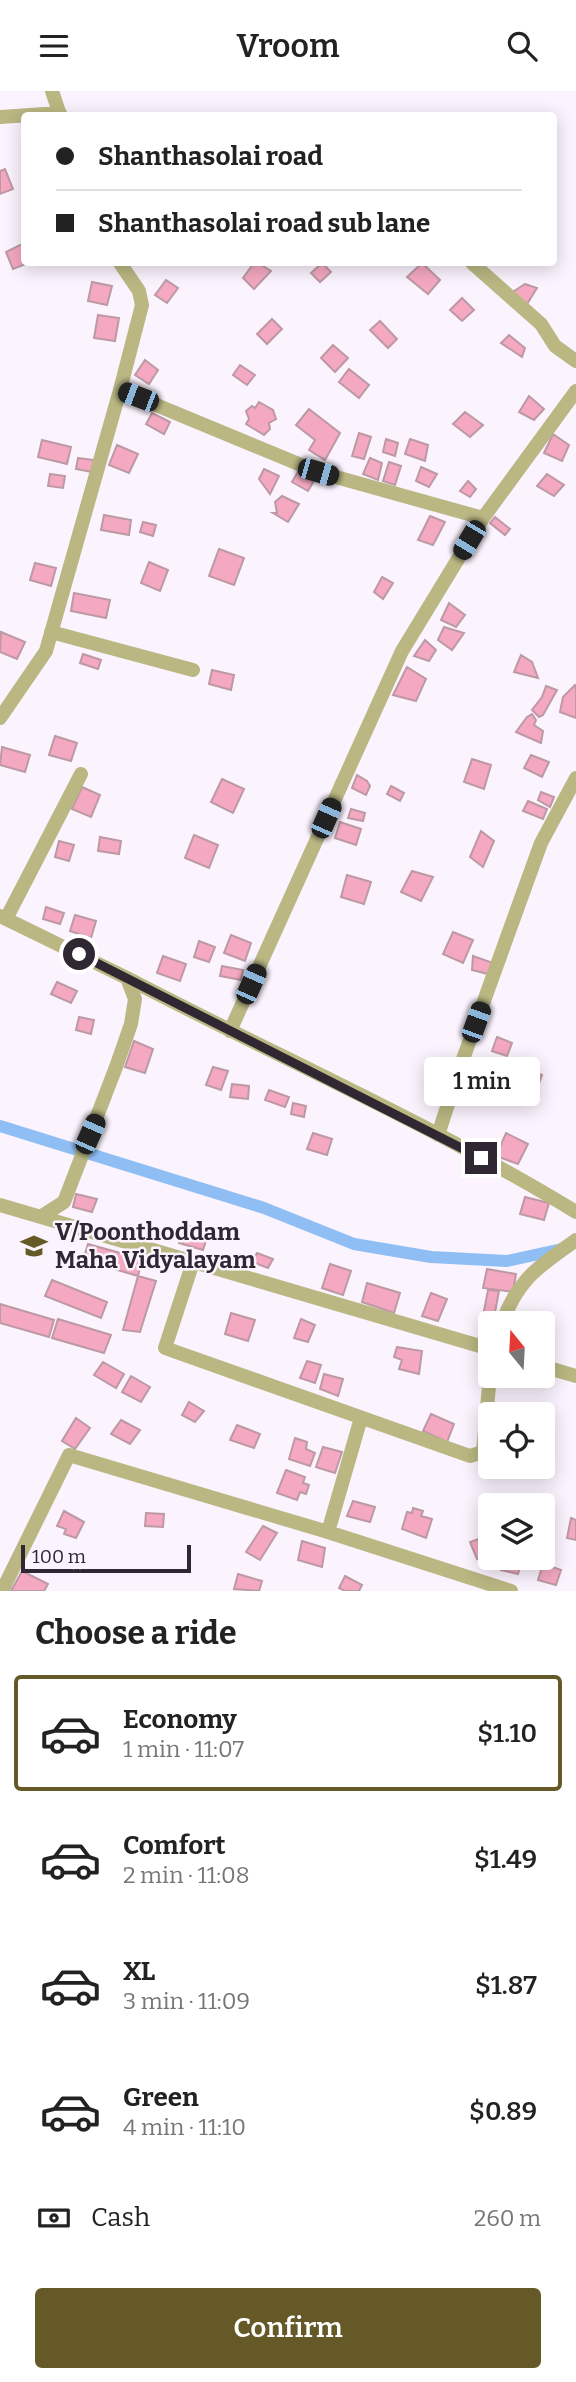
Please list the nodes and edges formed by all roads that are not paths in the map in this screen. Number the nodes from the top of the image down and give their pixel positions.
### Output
1 (52, 91) edge
2 (59, 112) edge
3 (21, 116) edge
4 (0, 117) edge
5 (122, 266) edge
6 (475, 266) edge
7 (576, 361) edge
8 (120, 390) junction
9 (576, 391) edge
10 (482, 518) junction
11 (51, 632) junction
12 (193, 670) dead end
13 (0, 718) edge
14 (81, 774) dead end
15 (576, 778) edge
16 (3, 917) edge
17 (127, 978) junction
18 (230, 1031) junction
19 (438, 1135) junction
20 (0, 1205) edge
21 (576, 1212) edge
22 (42, 1216) junction
23 (576, 1240) edge
24 (192, 1262) junction
25 (506, 1311) edge
26 (478, 1345) edge
27 (555, 1370) edge
28 (576, 1376) edge
29 (489, 1388) edge
30 (361, 1418) junction
31 (328, 1532) junction
32 (2, 1591) edge
33 (512, 1591) edge

1 - 2 street
3 - 4 street
5 - 8 street
6 - 7 street
8 - 10 street
8 - 11 street
9 - 10 street
10 - 18 street
11 - 12 street
11 - 13 street
14 - 16 street
15 - 19 street
16 - 17 street
17 - 18 street
17 - 22 street
18 - 19 street
19 - 21 street
20 - 22 street
22 - 24 street
23 - 25 street
24 - 26 street
24 - 30 street
27 - 28 street
29 - 30 street
30 - 31 street
31 - 32 street
31 - 33 street

